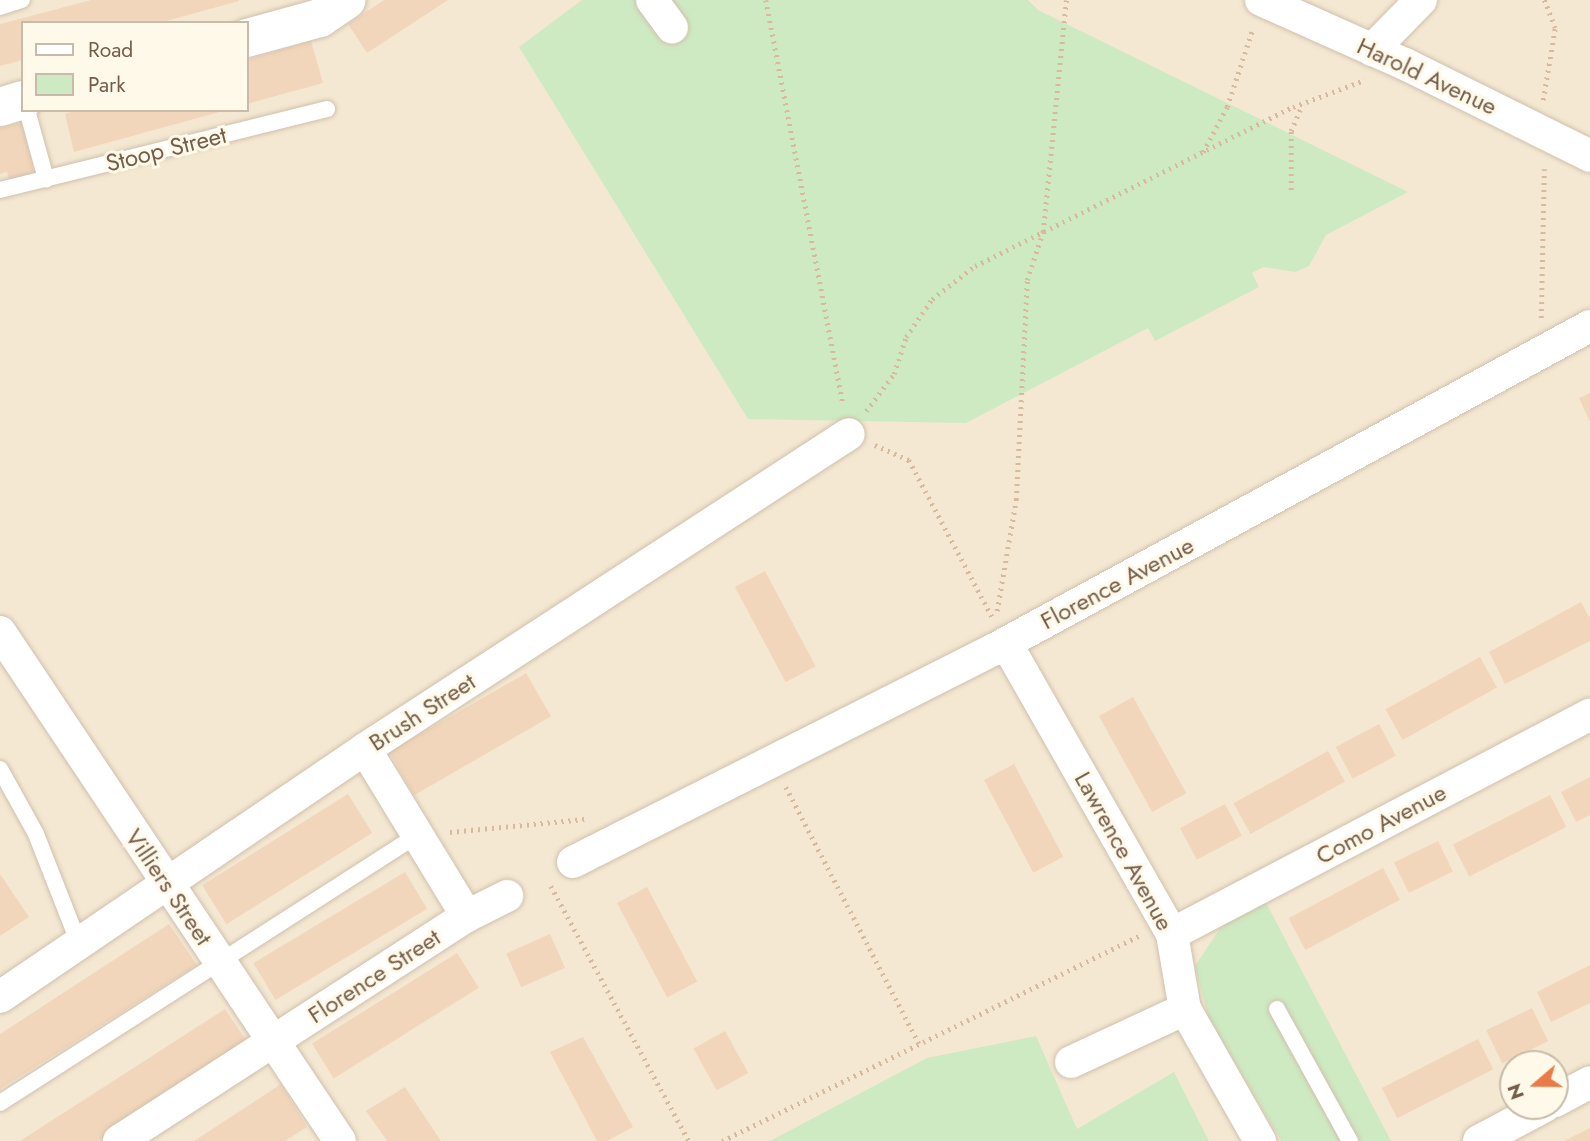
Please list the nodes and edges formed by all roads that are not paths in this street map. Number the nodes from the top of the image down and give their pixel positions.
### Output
1 (22, 0) edge
2 (347, 0) edge
3 (652, 0) edge
4 (1261, 0) edge
5 (1421, 0) edge
6 (0, 7) edge
7 (673, 28) dead end
8 (248, 38) edge
9 (1372, 50) junction
10 (21, 101) edge
11 (0, 107) edge
12 (327, 109) dead end
13 (28, 112) edge
14 (1590, 156) edge
15 (46, 179) junction
16 (0, 190) edge
17 (1590, 326) edge
18 (849, 433) road end
19 (0, 632) edge
20 (1006, 643) junction
21 (1590, 715) edge
22 (365, 749) junction
23 (0, 769) edge
24 (418, 835) junction
25 (559, 869) road end
26 (168, 887) junction
27 (507, 896) dead end
28 (467, 916) junction
29 (1169, 929) junction
30 (80, 946) junction
31 (220, 963) junction
32 (0, 997) edge
33 (1185, 1009) junction
34 (1277, 1009) dead end
35 (271, 1043) junction
36 (1071, 1062) dead end
37 (1590, 1082) edge
38 (1569, 1093) edge
39 (0, 1103) edge
40 (1519, 1120) edge
41 (119, 1141) edge
42 (340, 1141) edge
43 (1260, 1141) edge
44 (1350, 1141) edge
45 (1479, 1141) edge

1 - 6 lane
2 - 8 street
3 - 7 street
4 - 9 street, Harold Avenue
5 - 9 street
9 - 14 street, Harold Avenue
10 - 11 street
12 - 15 lane, Stoop Street
13 - 15 lane
15 - 16 lane, Stoop Street
17 - 20 street, Florence Avenue
18 - 22 street, Brush Street
19 - 26 street, Villiers Street
20 - 25 street, Florence Avenue
20 - 29 street, Lawrence Avenue
21 - 29 street, Como Avenue
22 - 24 street
22 - 26 street, Brush Street
23 - 30 lane
24 - 28 street
24 - 31 lane
26 - 30 street, Brush Street
26 - 31 street, Villiers Street
27 - 28 street, Florence Street
28 - 35 street, Florence Street
29 - 33 street, Lawrence Avenue
30 - 32 street, Brush Street
31 - 35 street, Villiers Street
31 - 39 lane
33 - 36 street
33 - 43 street, Lawrence Avenue
34 - 44 lane
35 - 41 street, Florence Street
35 - 42 street, Villiers Street
37 - 38 street
40 - 45 street

